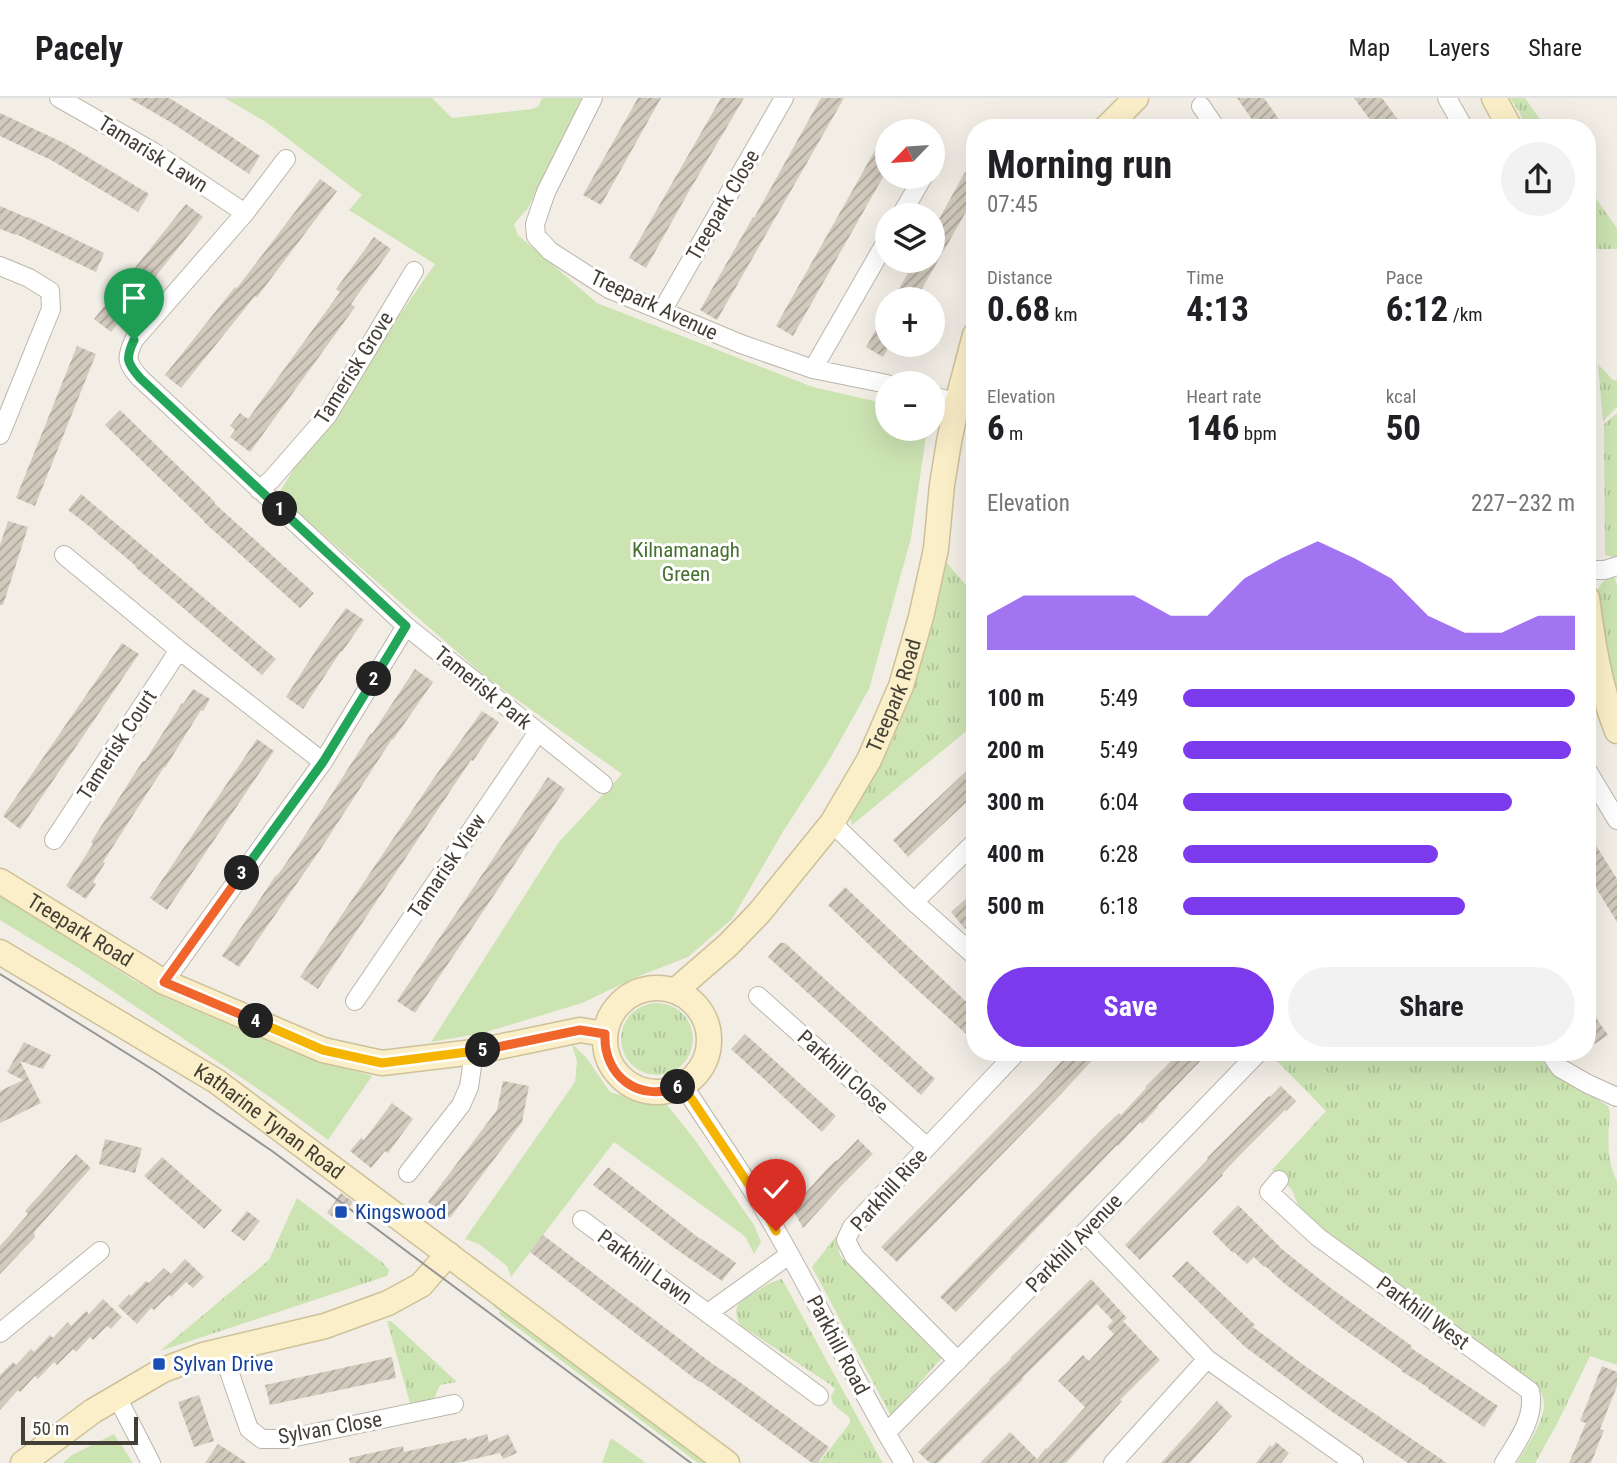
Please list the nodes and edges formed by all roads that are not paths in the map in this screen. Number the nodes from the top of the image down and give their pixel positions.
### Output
1 (59, 98) edge
2 (593, 98) edge
3 (784, 98) edge
4 (1136, 98) edge
5 (1447, 98) edge
6 (1494, 98) edge
7 (1201, 106) dead end
8 (1115, 119) edge
9 (1210, 119) edge
10 (1460, 119) edge
11 (1505, 119) edge
12 (286, 159) dead end
13 (245, 213) junction
14 (875, 261) edge
15 (0, 266) edge
16 (414, 271) dead end
17 (662, 311) junction
18 (813, 369) junction
19 (966, 369) edge
20 (875, 382) edge
21 (945, 400) edge
22 (957, 403) junction
23 (0, 435) edge
24 (259, 490) junction
25 (64, 555) dead end
26 (1617, 566) edge
27 (1596, 570) edge
28 (406, 626) junction
29 (179, 650) junction
30 (1596, 653) edge
31 (1617, 731) edge
32 (538, 732) junction
33 (323, 762) junction
34 (603, 784) dead end
35 (1596, 785) edge
36 (1617, 820) edge
37 (832, 823) junction
38 (54, 840) dead end
39 (966, 851) edge
40 (0, 881) edge
41 (914, 902) junction
42 (966, 948) edge
43 (0, 952) edge
44 (164, 982) junction
45 (675, 991) junction
46 (758, 996) dead end
47 (355, 1000) dead end
48 (605, 1034) junction
49 (474, 1052) junction
50 (1008, 1061) edge
51 (1250, 1061) edge
52 (1555, 1061) edge
53 (683, 1086) junction
54 (1617, 1097) edge
55 (927, 1147) junction
56 (408, 1173) dead end
57 (1279, 1180) dead end
58 (582, 1220) dead end
59 (1085, 1232) junction
60 (100, 1251) dead end
61 (448, 1254) junction
62 (789, 1255) junction
63 (708, 1313) junction
64 (0, 1333) edge
65 (222, 1351) junction
66 (1207, 1359) junction
67 (958, 1361) junction
68 (819, 1396) dead end
69 (117, 1397) junction
70 (454, 1404) dead end
71 (886, 1433) junction
72 (1331, 1457) edge
73 (23, 1463) edge
74 (151, 1463) edge
75 (727, 1463) edge
76 (904, 1463) edge
77 (1113, 1463) edge
78 (1354, 1463) edge
79 (1504, 1463) edge

1 - 13 street, Tamarisk Lawn
2 - 17 street, Treepark Avenue
3 - 17 street, Treepark Close
4 - 8 street
5 - 10 street
6 - 11 street
7 - 9 street
12 - 13 street, Tamerisk Park
13 - 24 street, Tamerisk Park
14 - 18 street
15 - 23 street
16 - 24 street, Tamerisk Grove
17 - 18 street, Treepark Avenue
18 - 20 street, Treepark Avenue
19 - 22 street, Treepark Road
21 - 22 street
22 - 37 street, Treepark Road
24 - 28 street, Tamerisk Park
25 - 29 street
26 - 27 street
28 - 32 street, Tamerisk Park
28 - 33 street
29 - 33 street
29 - 38 street, Tamerisk Court
30 - 31 street
32 - 34 street, Tamerisk Park
32 - 47 street, Tamarisk View
33 - 44 street
35 - 36 street
37 - 41 street
37 - 45 street, Treepark Road
39 - 41 street
40 - 44 street, Treepark Road
41 - 42 street
43 - 61 street, Katharine Tynan Road
44 - 49 street, Treepark Road
45 - 48 street
45 - 53 street
46 - 55 street, Parkhill Close
48 - 49 street, Treepark Road
48 - 53 street
49 - 56 street
50 - 55 street, Parkhill Rise
51 - 59 street, Parkhill Avenue
52 - 54 street
53 - 62 street, Parkhill Road
55 - 67 street, Parkhill Rise
57 - 79 street, Parkhill West
58 - 63 street, Parkhill Lawn
59 - 66 street
59 - 67 street, Parkhill Avenue
60 - 64 street
61 - 65 street
61 - 75 street, Katharine Tynan Road
62 - 63 street, Parkhill Lawn
62 - 71 street, Parkhill Road
63 - 68 street, Parkhill Lawn
65 - 69 street
65 - 70 street, Sylvan Close
66 - 72 street
66 - 77 street
67 - 71 street, Parkhill Avenue
69 - 73 street
69 - 74 street
71 - 76 street, Parkhill Road
72 - 78 street

